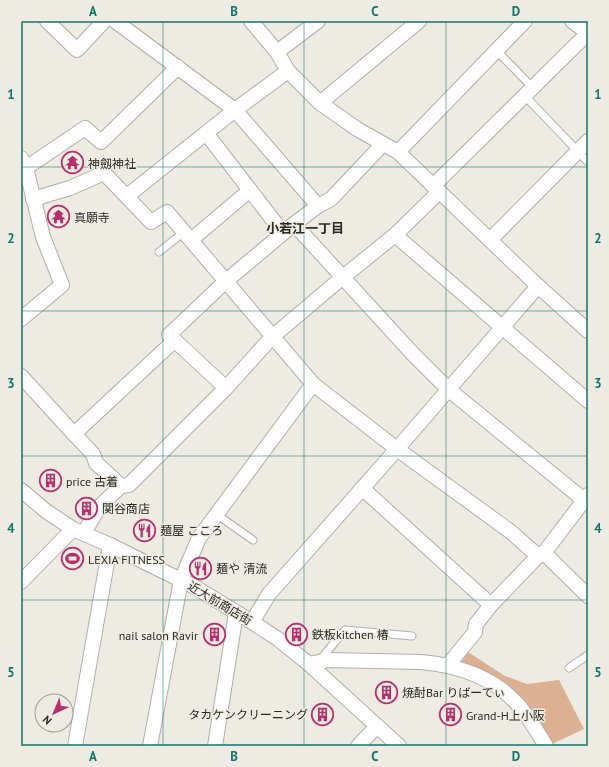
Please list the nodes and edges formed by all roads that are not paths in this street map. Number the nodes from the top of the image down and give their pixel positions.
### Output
1 (47, 21) edge
2 (104, 21) edge
3 (115, 21) edge
4 (251, 21) edge
5 (318, 21) edge
6 (420, 21) edge
7 (525, 21) edge
8 (572, 21) edge
9 (588, 33) edge
10 (497, 50) junction
11 (277, 52) junction
12 (178, 66) junction
13 (288, 71) junction
14 (529, 92) junction
15 (320, 103) junction
16 (235, 110) junction
17 (206, 133) junction
18 (588, 141) edge
19 (383, 144) junction
20 (578, 151) junction
21 (398, 152) junction
22 (588, 162) edge
23 (24, 163) edge
24 (436, 189) junction
25 (250, 190) junction
26 (127, 196) junction
27 (34, 198) junction
28 (318, 206) junction
29 (289, 228) junction
30 (395, 235) junction
31 (187, 236) junction
32 (490, 240) junction
33 (159, 252) dead end
34 (343, 277) junction
35 (226, 281) junction
36 (538, 286) junction
37 (21, 318) edge
38 (502, 326) junction
39 (588, 331) edge
40 (272, 337) junction
41 (175, 340) junction
42 (21, 376) edge
43 (313, 384) junction
44 (226, 388) junction
45 (448, 389) junction
46 (588, 401) edge
47 (74, 434) junction
48 (397, 449) junction
49 (121, 486) junction
50 (362, 488) junction
51 (21, 490) edge
52 (586, 498) edge
53 (216, 514) junction
54 (78, 531) junction
55 (253, 540) dead end
56 (110, 545) junction
57 (541, 554) junction
58 (181, 580) junction
59 (21, 582) edge
60 (588, 596) edge
61 (491, 606) junction
62 (236, 613) junction
63 (252, 622) junction
64 (412, 636) dead end
65 (588, 655) edge
66 (314, 663) junction
67 (448, 665) junction
68 (569, 668) dead end
69 (377, 726) junction
70 (75, 746) edge
71 (150, 746) edge
72 (215, 746) edge
73 (358, 746) edge
74 (399, 746) edge
75 (546, 746) edge

1 - 2 street
3 - 12 street
4 - 11 street
5 - 11 street
6 - 15 street
7 - 10 street
8 - 9 street
9 - 14 street
10 - 14 lane
10 - 21 street
11 - 13 street
12 - 16 street
12 - 23 street
13 - 15 street
13 - 16 street
14 - 20 lane
14 - 24 street
15 - 19 street
16 - 17 street
16 - 28 street
17 - 25 street
17 - 26 street
18 - 20 street
19 - 21 street
19 - 28 street
20 - 22 lane
20 - 32 street
21 - 24 street
23 - 27 street
24 - 30 street
24 - 32 street
25 - 29 street
25 - 31 street
26 - 27 street
26 - 31 street
27 - 37 street
28 - 29 street
29 - 34 street
29 - 35 street
30 - 34 street
30 - 38 street
31 - 33 lane
31 - 35 street
32 - 36 street
34 - 40 street
34 - 45 street
35 - 40 street
35 - 41 street
36 - 38 street
36 - 39 street
38 - 45 street
38 - 46 street
40 - 43 street
40 - 44 street
41 - 44 street
41 - 47 street
42 - 47 street
43 - 48 street
43 - 53 street
44 - 49 street
45 - 48 street
45 - 52 street
47 - 49 street
48 - 50 street
48 - 57 street
49 - 54 street
50 - 61 street
50 - 63 street
51 - 54 street, 近大前商店街
52 - 57 street
53 - 55 lane
53 - 58 street
54 - 56 street, 近大前商店街
54 - 59 street
56 - 58 street, 近大前商店街
56 - 70 street
57 - 60 street
57 - 61 street
58 - 62 street, 近大前商店街
58 - 71 street
61 - 67 street
62 - 63 street, 近大前商店街
62 - 72 street
63 - 66 street, 近大前商店街
64 - 66 lane
65 - 68 lane
66 - 67 street
66 - 69 street, 近大前商店街
67 - 75 street
69 - 73 street
69 - 74 street, 近大前商店街

